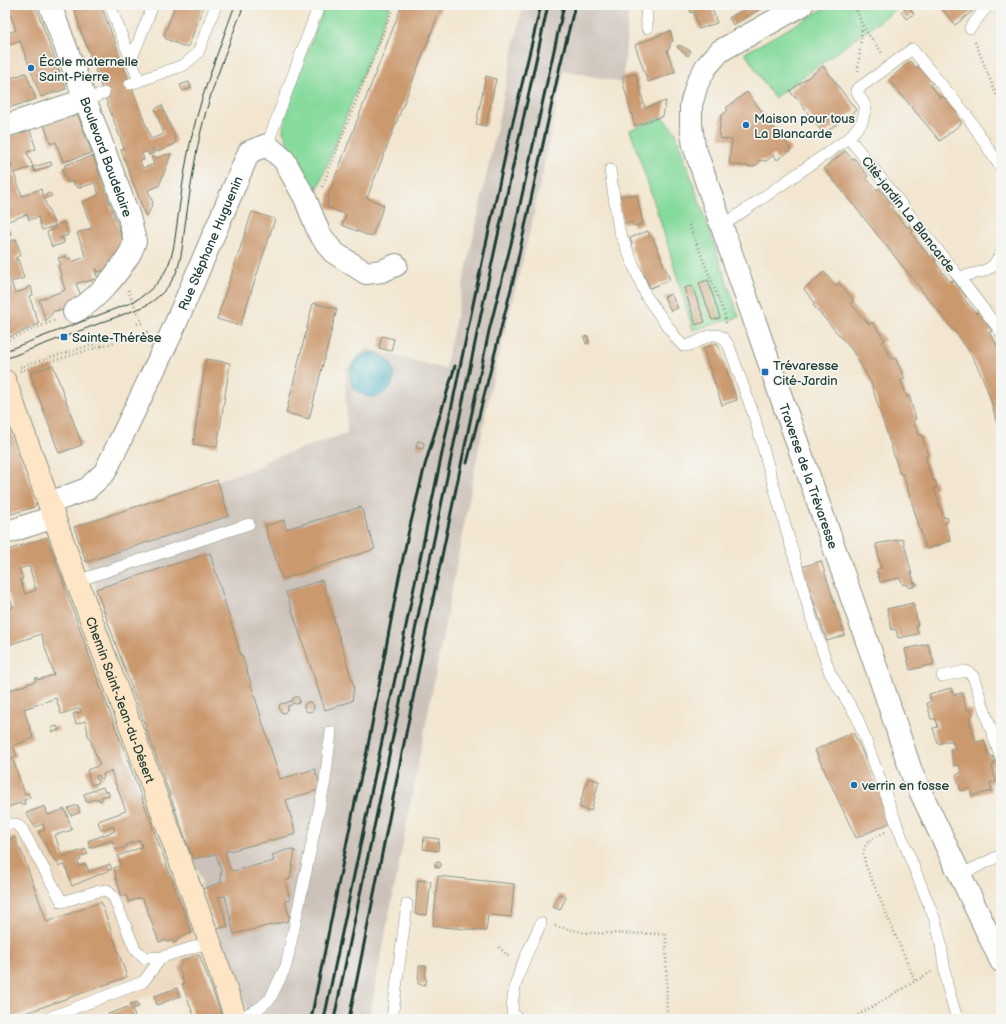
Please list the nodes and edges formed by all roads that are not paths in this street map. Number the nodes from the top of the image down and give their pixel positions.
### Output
1 (50, 5) edge
2 (110, 5) edge
3 (153, 5) edge
4 (216, 5) edge
5 (319, 5) edge
6 (646, 5) edge
7 (802, 5) edge
8 (983, 5) edge
9 (646, 28) dead end
10 (970, 28) road end
11 (131, 60) junction
12 (94, 96) junction
13 (5, 126) edge
14 (849, 138) junction
15 (267, 145) junction
16 (1001, 168) edge
17 (610, 170) dead end
18 (722, 226) junction
19 (1001, 254) edge
20 (396, 265) dead end
21 (959, 277) junction
22 (74, 312) road end
23 (1001, 332) edge
24 (15, 373) edge
25 (52, 510) junction
26 (249, 524) dead end
27 (5, 533) edge
28 (77, 581) junction
29 (942, 676) dead end
30 (331, 732) dead end
31 (1001, 759) edge
32 (5, 824) edge
33 (1001, 855) edge
34 (960, 875) junction
35 (407, 904) dead end
36 (541, 923) road end
37 (210, 942) junction
38 (162, 957) junction
39 (1001, 961) edge
40 (46, 1019) edge
41 (237, 1019) edge
42 (392, 1019) edge
43 (518, 1019) edge
44 (957, 1019) edge

1 - 12 street, Boulevard Baudelaire
2 - 11 lane
3 - 11 lane
4 - 11 lane
5 - 15 lane
6 - 9 lane
7 - 18 street, Traverse de la Trévaresse
8 - 10 lane
12 - 13 street
12 - 22 street, Boulevard Baudelaire
14 - 16 lane
14 - 18 lane
14 - 21 lane, Cité-jardin La Blancarde
15 - 20 street
15 - 25 street, Rue Stéphane Huguenin
17 - 44 lane
18 - 34 street, Traverse de la Trévaresse
19 - 21 lane, Cité-jardin La Blancarde
21 - 23 lane
24 - 25 street, Chemin Saint-Jean-du-Désert
25 - 27 street, Rue Stéphane Huguenin
25 - 28 street, Chemin Saint-Jean-du-Désert
26 - 28 lane
28 - 37 street, Chemin Saint-Jean-du-Désert
29 - 31 lane
30 - 41 lane
32 - 38 lane
33 - 34 lane
34 - 39 street, Traverse de la Trévaresse
35 - 42 lane
36 - 43 lane
37 - 38 lane
37 - 41 street, Chemin Saint-Jean-du-Désert
38 - 40 lane

